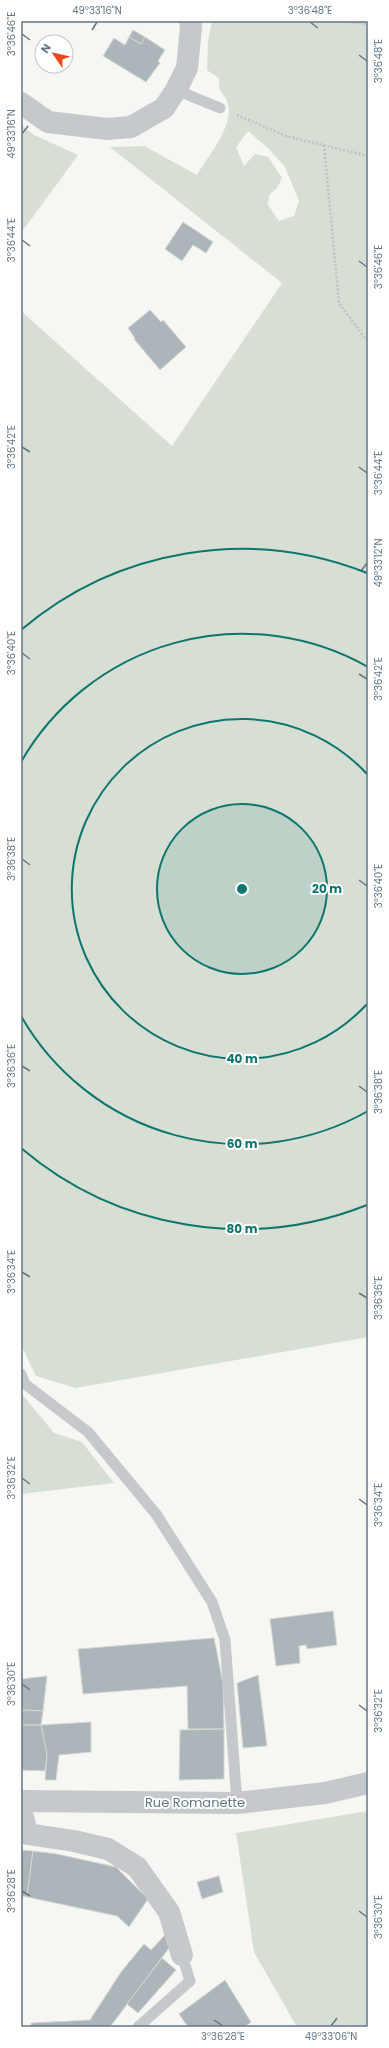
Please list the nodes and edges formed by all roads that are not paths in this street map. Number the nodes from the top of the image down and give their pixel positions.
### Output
1 (190, 21) edge
2 (176, 90) junction
3 (21, 103) edge
4 (220, 108) road end
5 (21, 1374) edge
6 (368, 1784) edge
7 (21, 1801) edge
8 (237, 1803) junction
9 (21, 1811) edge
10 (182, 1955) joint
11 (138, 2027) edge

1 - 2 street
2 - 3 street
2 - 4 lane
5 - 8 lane
6 - 8 street, Rue Romanette
7 - 8 street, Rue Romanette
9 - 10 street
10 - 11 lane

